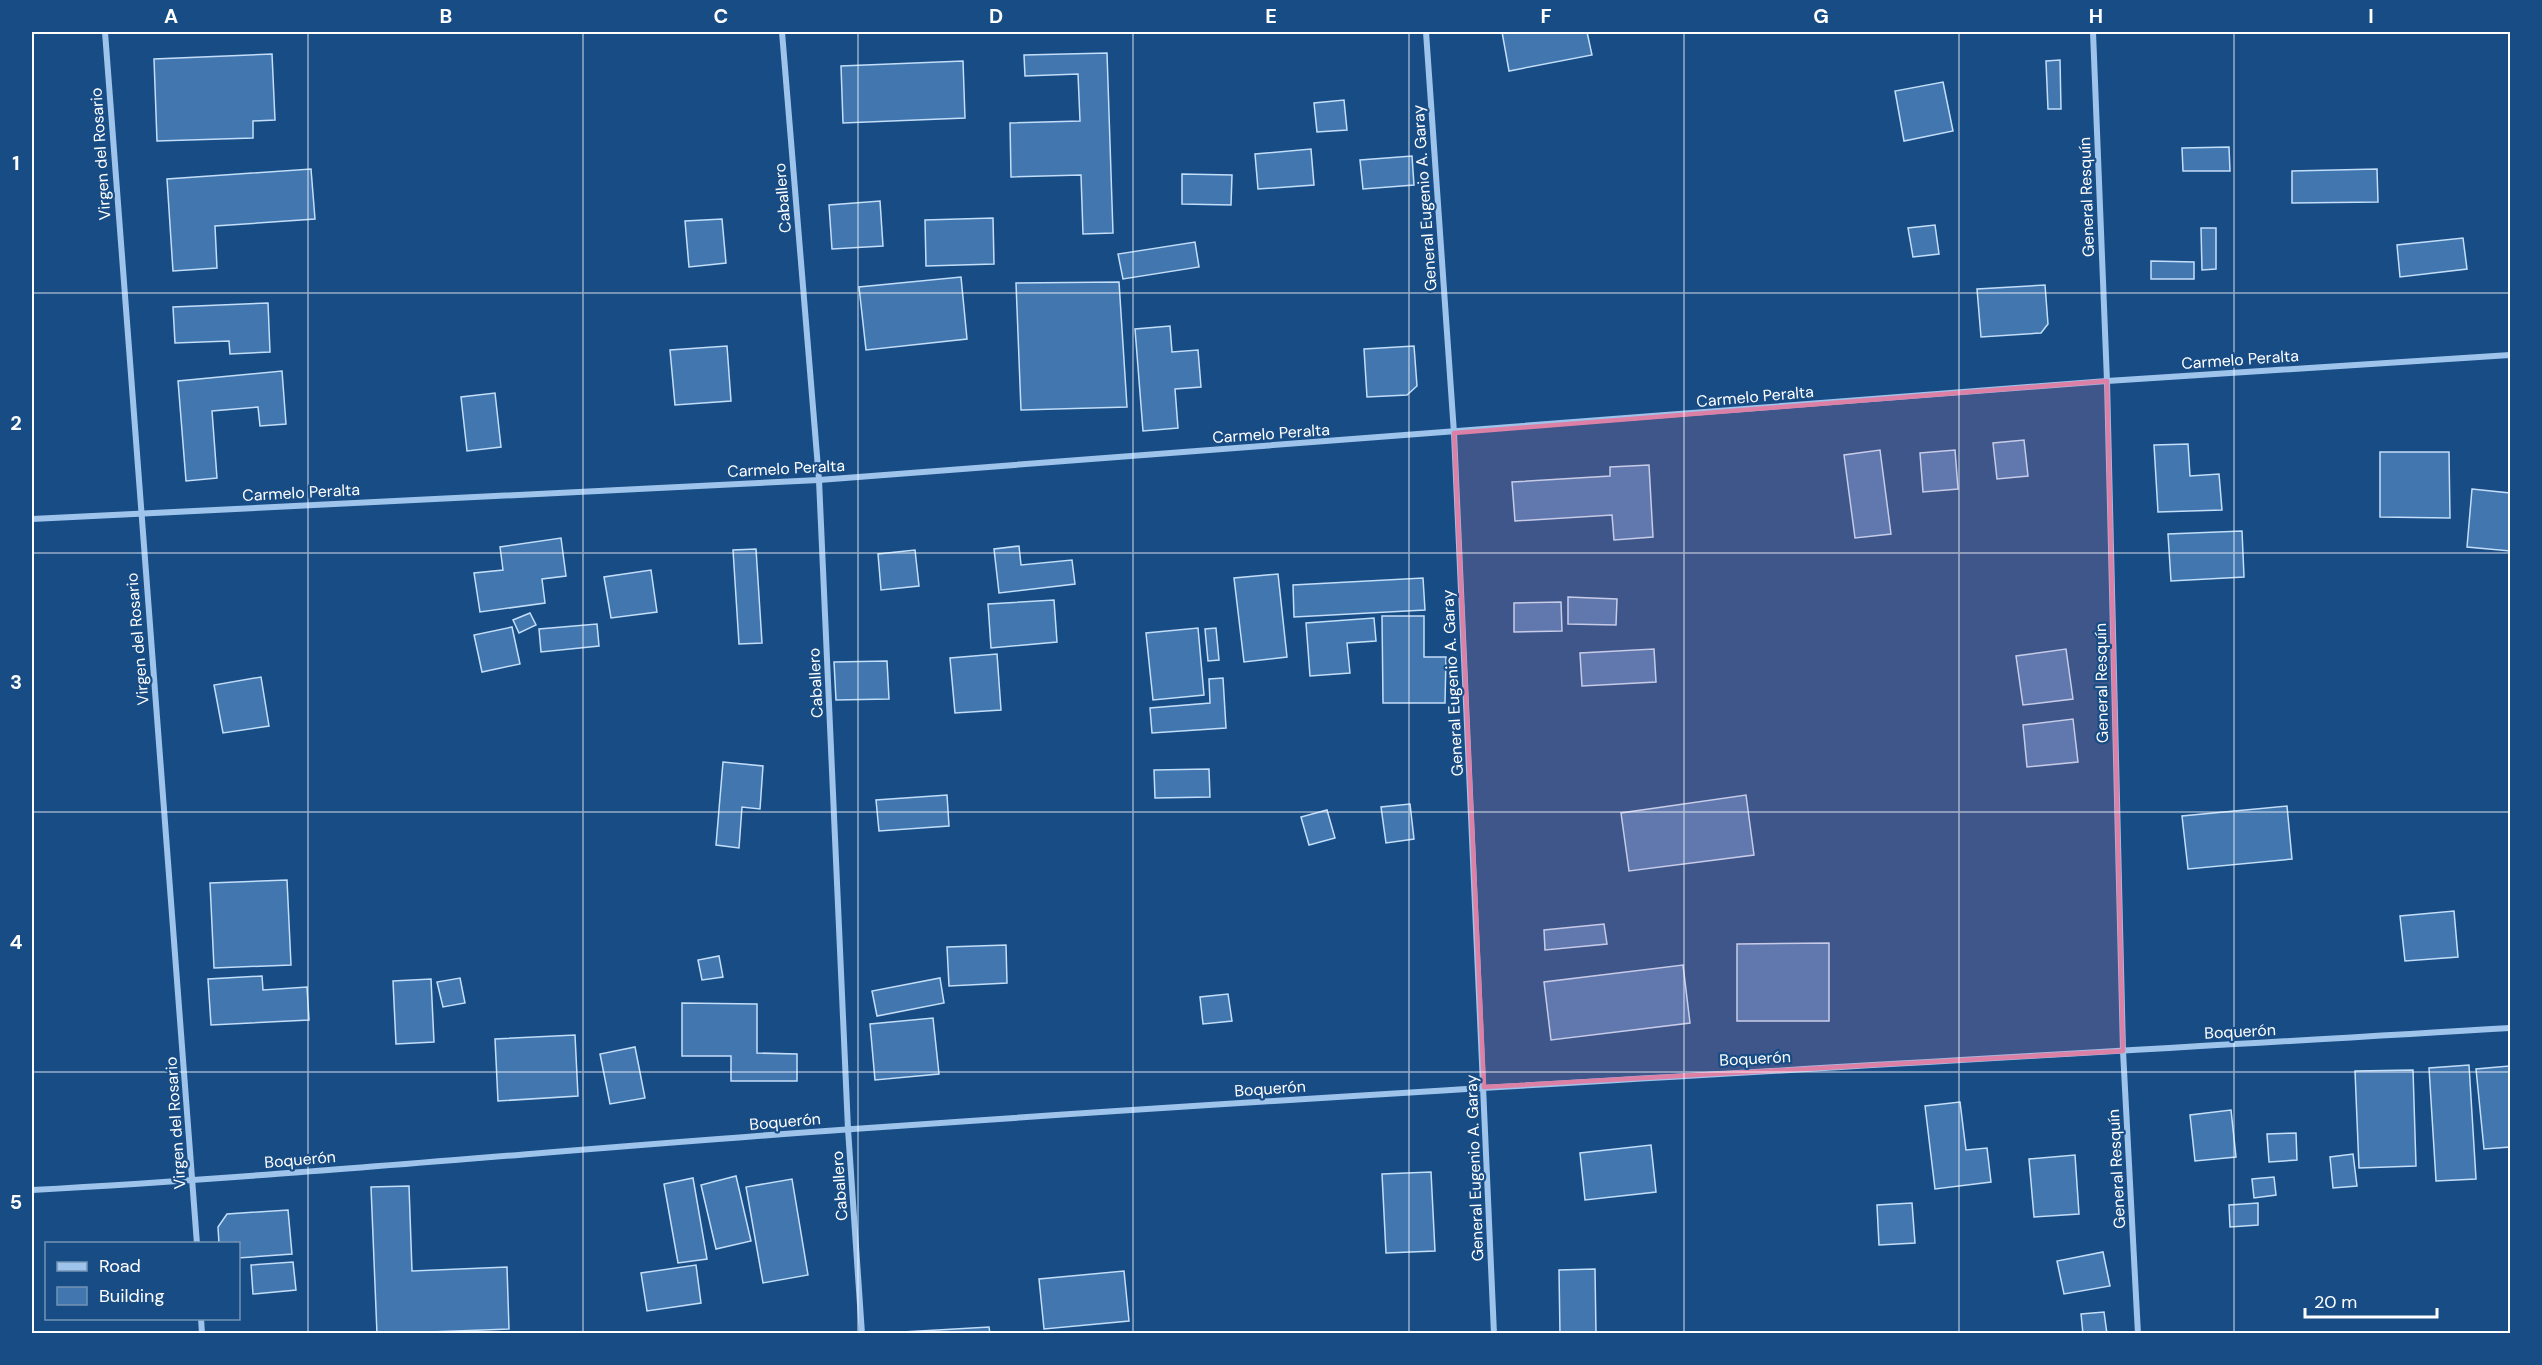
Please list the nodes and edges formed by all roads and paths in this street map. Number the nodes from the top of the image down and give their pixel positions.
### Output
1 (105, 32) edge
2 (782, 32) edge
3 (1426, 32) edge
4 (2093, 32) edge
5 (2511, 355) edge
6 (2107, 381) junction
7 (1454, 433) junction
8 (819, 480) junction
9 (140, 514) junction
10 (32, 519) edge
11 (2511, 1028) edge
12 (2122, 1051) junction
13 (1484, 1087) junction
14 (848, 1129) junction
15 (193, 1181) junction
16 (32, 1190) edge
17 (197, 1242) edge
18 (862, 1334) edge
19 (1494, 1334) edge
20 (2138, 1334) edge

1 - 9 street, Virgen del Rosario
2 - 8 street, Caballero
3 - 7 street, General Eugenio A. Garay
4 - 6 street, General Resquín
5 - 6 street, Carmelo Peralta
6 - 7 street, Carmelo Peralta
6 - 12 street, General Resquín
7 - 8 street, Carmelo Peralta
7 - 13 street, General Eugenio A. Garay
8 - 9 street, Carmelo Peralta
8 - 14 street, Caballero
9 - 10 street, Carmelo Peralta
9 - 15 street, Virgen del Rosario
11 - 12 street, Boquerón
12 - 13 street, Boquerón
12 - 20 street, General Resquín
13 - 14 street, Boquerón
13 - 19 street, General Eugenio A. Garay
14 - 15 street, Boquerón
14 - 18 street, Caballero
15 - 16 street, Boquerón
15 - 17 street, Virgen del Rosario

